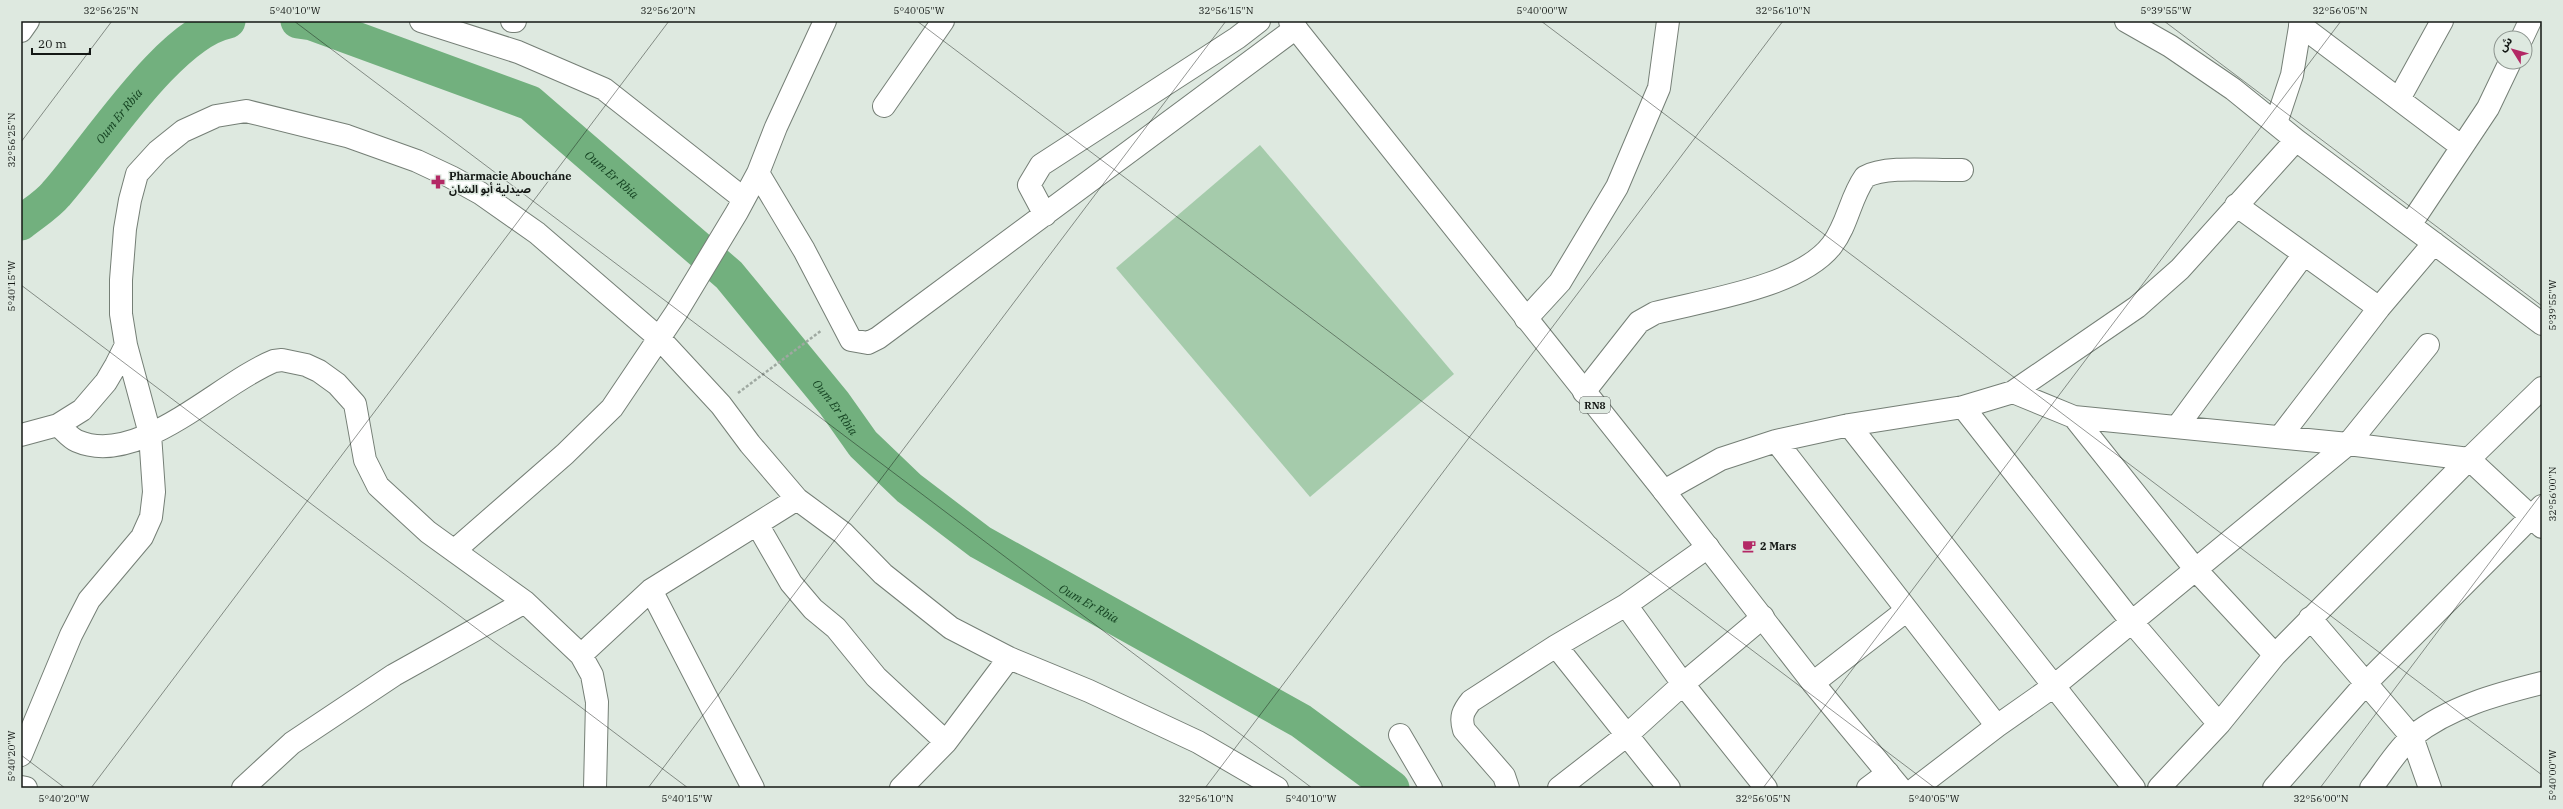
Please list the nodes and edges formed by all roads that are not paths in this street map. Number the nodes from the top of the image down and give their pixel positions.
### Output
1 (28, 21) edge
2 (421, 21) edge
3 (825, 21) edge
4 (943, 21) edge
5 (1259, 21) edge
6 (1668, 21) edge
7 (2126, 21) edge
8 (2442, 21) edge
9 (2300, 23) edge
10 (1293, 24) edge
11 (21, 30) edge
12 (2506, 70) edge
13 (2399, 99) junction
14 (884, 106) dead end
15 (2276, 123) junction
16 (2296, 140) junction
17 (2462, 147) junction
18 (1962, 170) dead end
19 (758, 173) junction
20 (741, 205) junction
21 (2236, 205) junction
22 (1045, 215) junction
23 (2410, 225) junction
24 (2434, 243) junction
25 (2304, 254) junction
26 (2379, 308) junction
27 (1526, 319) junction
28 (2542, 324) edge
29 (659, 338) junction
30 (126, 345) junction
31 (2428, 345) dead end
32 (2542, 388) edge
33 (1584, 392) junction
34 (2013, 392) junction
35 (1963, 407) junction
36 (2074, 417) junction
37 (58, 425) junction
38 (1849, 425) junction
39 (2177, 427) junction
40 (150, 434) junction
41 (21, 435) edge
42 (2280, 437) junction
43 (1776, 441) junction
44 (2348, 444) junction
45 (2469, 459) junction
46 (1664, 491) junction
47 (797, 499) junction
48 (2538, 517) edge
49 (757, 524) junction
50 (1708, 547) junction
51 (455, 550) junction
52 (2196, 570) junction
53 (651, 590) junction
54 (525, 602) junction
55 (1626, 605) junction
56 (1907, 610) junction
57 (1763, 617) junction
58 (2310, 618) junction
59 (2131, 621) junction
60 (1556, 646) junction
61 (581, 655) junction
62 (2275, 655) junction
63 (1009, 658) junction
64 (2367, 682) junction
65 (1813, 683) junction
66 (2542, 683) edge
67 (1683, 684) junction
68 (2054, 686) junction
69 (2219, 724) junction
70 (1996, 726) junction
71 (1400, 735) dead end
72 (1627, 735) junction
73 (2412, 737) junction
74 (946, 742) junction
75 (21, 755) edge
76 (1894, 781) edge
77 (2172, 783) edge
78 (1568, 785) edge
79 (21, 787) edge
80 (26, 788) edge
81 (243, 788) edge
82 (596, 788) edge
83 (753, 788) edge
84 (901, 788) edge
85 (1277, 788) edge
86 (1430, 788) edge
87 (1508, 788) edge
88 (1669, 788) edge
89 (1766, 788) edge
90 (1868, 788) edge
91 (1916, 788) edge
92 (2134, 788) edge
93 (2274, 788) edge
94 (2370, 788) edge
95 (2430, 788) edge

1 - 11 street
2 - 20 street
3 - 19 street
4 - 14 street
5 - 22 street
6 - 27 street
7 - 15 street
8 - 13 street
9 - 13 street
9 - 15 street
10 - 22 street
10 - 27 street, RN8
12 - 17 street
13 - 17 street
15 - 16 street
16 - 21 street
16 - 23 street
17 - 23 street
18 - 33 street
19 - 20 street
19 - 22 street
20 - 29 street
21 - 25 street
21 - 34 street
23 - 24 street
24 - 26 street
24 - 28 street
25 - 26 street
25 - 39 street
26 - 42 street
27 - 33 street, RN8
29 - 30 street
29 - 47 street
29 - 51 street
30 - 37 street
30 - 40 street
31 - 44 street
32 - 45 street
33 - 46 street, RN8
34 - 35 street
34 - 36 street
35 - 38 street
35 - 59 street
36 - 39 street
36 - 52 street
37 - 40 street
37 - 41 street
38 - 43 street
38 - 68 street
39 - 42 street
40 - 51 street
40 - 75 street
42 - 44 street
43 - 46 street
43 - 56 street
44 - 45 street
44 - 52 street
45 - 48 street
45 - 58 street
46 - 50 street, RN8
47 - 49 street
47 - 63 street
48 - 64 street
49 - 53 street
49 - 74 street
50 - 55 street
50 - 57 street, RN8
51 - 54 street
52 - 59 street
52 - 62 street
53 - 61 street
53 - 83 street
54 - 61 street
54 - 81 street
55 - 60 street
55 - 67 street
56 - 65 street
56 - 70 street
57 - 65 street, RN8
57 - 67 street
58 - 62 street
58 - 64 street
59 - 68 street
59 - 69 street
60 - 72 street
60 - 87 street
61 - 82 street
62 - 69 street
63 - 74 street
63 - 85 street
64 - 73 street
64 - 93 street
65 - 76 street, RN8
66 - 73 street
67 - 72 street
67 - 89 street
68 - 70 street
68 - 92 street
69 - 77 street
70 - 91 street
71 - 86 street
72 - 78 street
72 - 88 street
73 - 94 street
73 - 95 street
74 - 84 street
76 - 90 street
79 - 80 street

